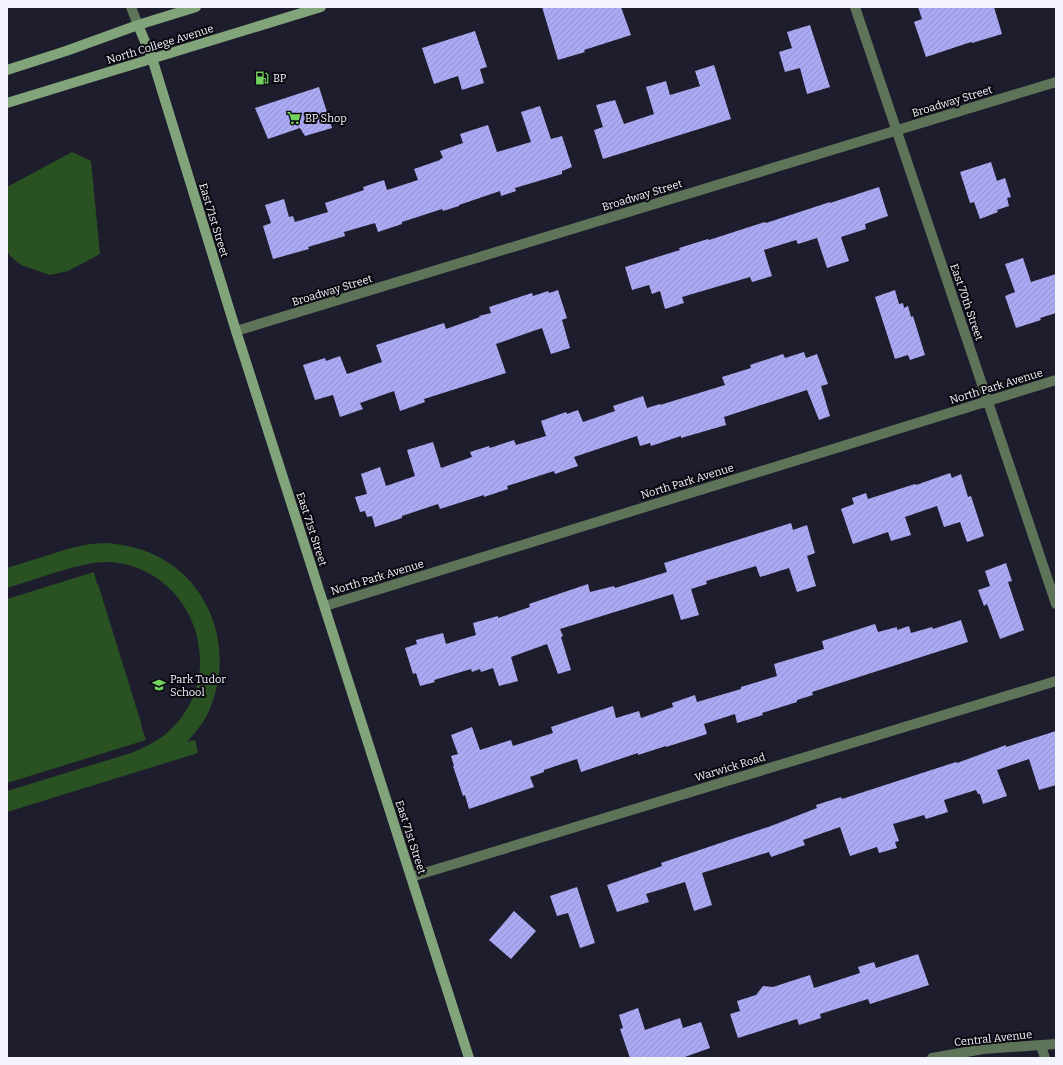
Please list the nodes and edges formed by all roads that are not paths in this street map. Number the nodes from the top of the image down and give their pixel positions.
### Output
1 (131, 7) edge
2 (196, 7) edge
3 (321, 7) edge
4 (856, 7) edge
5 (138, 25) junction
6 (152, 58) junction
7 (7, 70) edge
8 (1056, 82) edge
9 (7, 103) edge
10 (897, 130) junction
11 (236, 331) junction
12 (1056, 380) edge
13 (988, 401) junction
14 (1056, 604) edge
15 (325, 606) junction
16 (1056, 681) edge
17 (411, 877) junction
18 (1056, 1044) edge
19 (1041, 1046) junction
20 (469, 1058) edge
21 (932, 1058) edge
22 (1045, 1058) edge

1 - 5 street, East 71st Street
2 - 5 main road, North College Avenue
3 - 6 main road, North College Avenue
4 - 10 street, East 70th Street
5 - 6 main road, East 71st Street
5 - 7 main road, North College Avenue
6 - 9 main road, North College Avenue
6 - 11 main road, East 71st Street
8 - 10 street, Broadway Street
10 - 11 street, Broadway Street
10 - 13 street, East 70th Street
11 - 15 main road, East 71st Street
12 - 13 street, North Park Avenue
13 - 14 street, East 70th Street
13 - 15 street, North Park Avenue
15 - 17 main road, East 71st Street
16 - 17 street, Warwick Road
17 - 20 main road, East 71st Street
18 - 19 street, Central Avenue
19 - 21 street, Central Avenue
19 - 22 street

